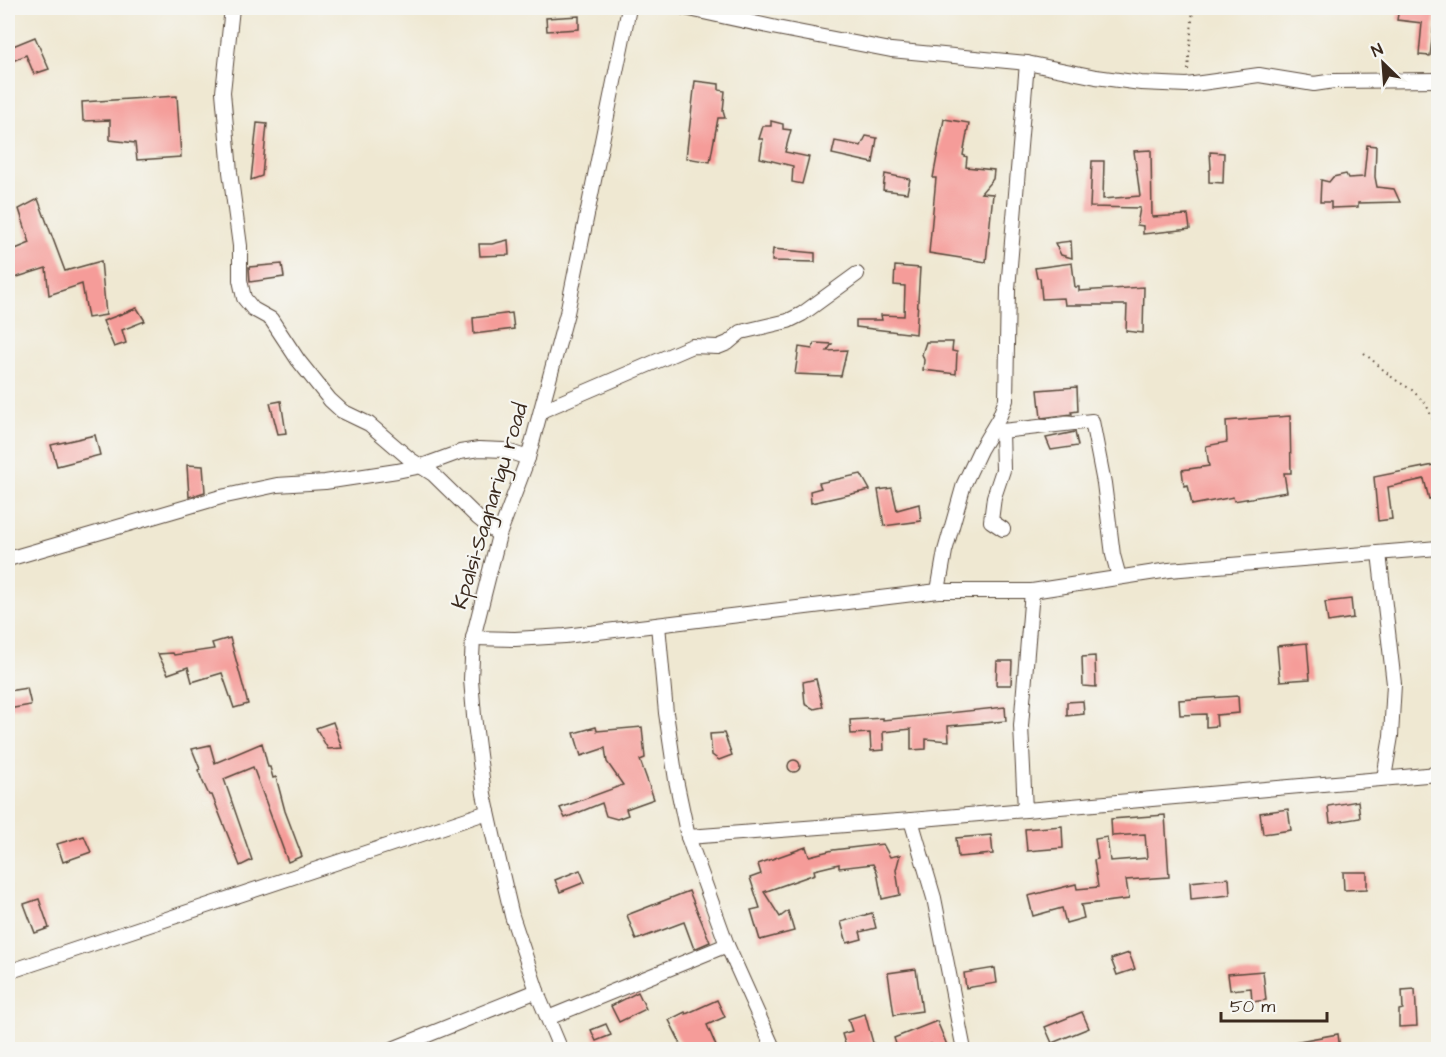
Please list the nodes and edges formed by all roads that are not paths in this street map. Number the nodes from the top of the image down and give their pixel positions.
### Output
1 (232, 8) edge
2 (629, 8) edge
3 (685, 8) edge
4 (1027, 63) junction
5 (1438, 80) edge
6 (857, 274) dead end
7 (541, 411) junction
8 (528, 458) junction
9 (422, 466) junction
10 (1003, 529) dead end
11 (499, 535) junction
12 (1438, 548) edge
13 (1378, 553) junction
14 (8, 559) edge
15 (1119, 577) junction
16 (938, 591) junction
17 (1032, 591) junction
18 (658, 625) junction
19 (473, 638) junction
20 (1438, 774) edge
21 (1384, 778) junction
22 (1025, 810) junction
23 (488, 812) junction
24 (911, 820) junction
25 (688, 837) junction
26 (727, 945) junction
27 (8, 972) edge
28 (537, 991) junction
29 (548, 1018) junction
30 (390, 1050) edge
31 (561, 1050) edge
32 (774, 1050) edge
33 (964, 1050) edge

1 - 9 street
2 - 7 street, Kpalsi-Sagnarigu road
3 - 4 street
4 - 5 street
4 - 16 street
6 - 7 street
7 - 8 street, Kpalsi-Sagnarigu road
8 - 9 street
8 - 11 street, Kpalsi-Sagnarigu road
9 - 11 street
9 - 14 street
10 - 15 street
11 - 19 street, Kpalsi-Sagnarigu road
12 - 13 street
13 - 15 street
13 - 21 street
15 - 17 street
16 - 17 street
16 - 18 street
17 - 22 street
18 - 19 street
18 - 25 street
19 - 23 street, Kpalsi-Sagnarigu road
20 - 21 street
21 - 22 street
22 - 24 street
23 - 27 street
23 - 28 street, Kpalsi-Sagnarigu road
24 - 25 street
24 - 33 street
25 - 26 street
26 - 29 street
26 - 32 street
28 - 29 street, Kpalsi-Sagnarigu road
28 - 30 street
29 - 31 street, Kpalsi-Sagnarigu road

